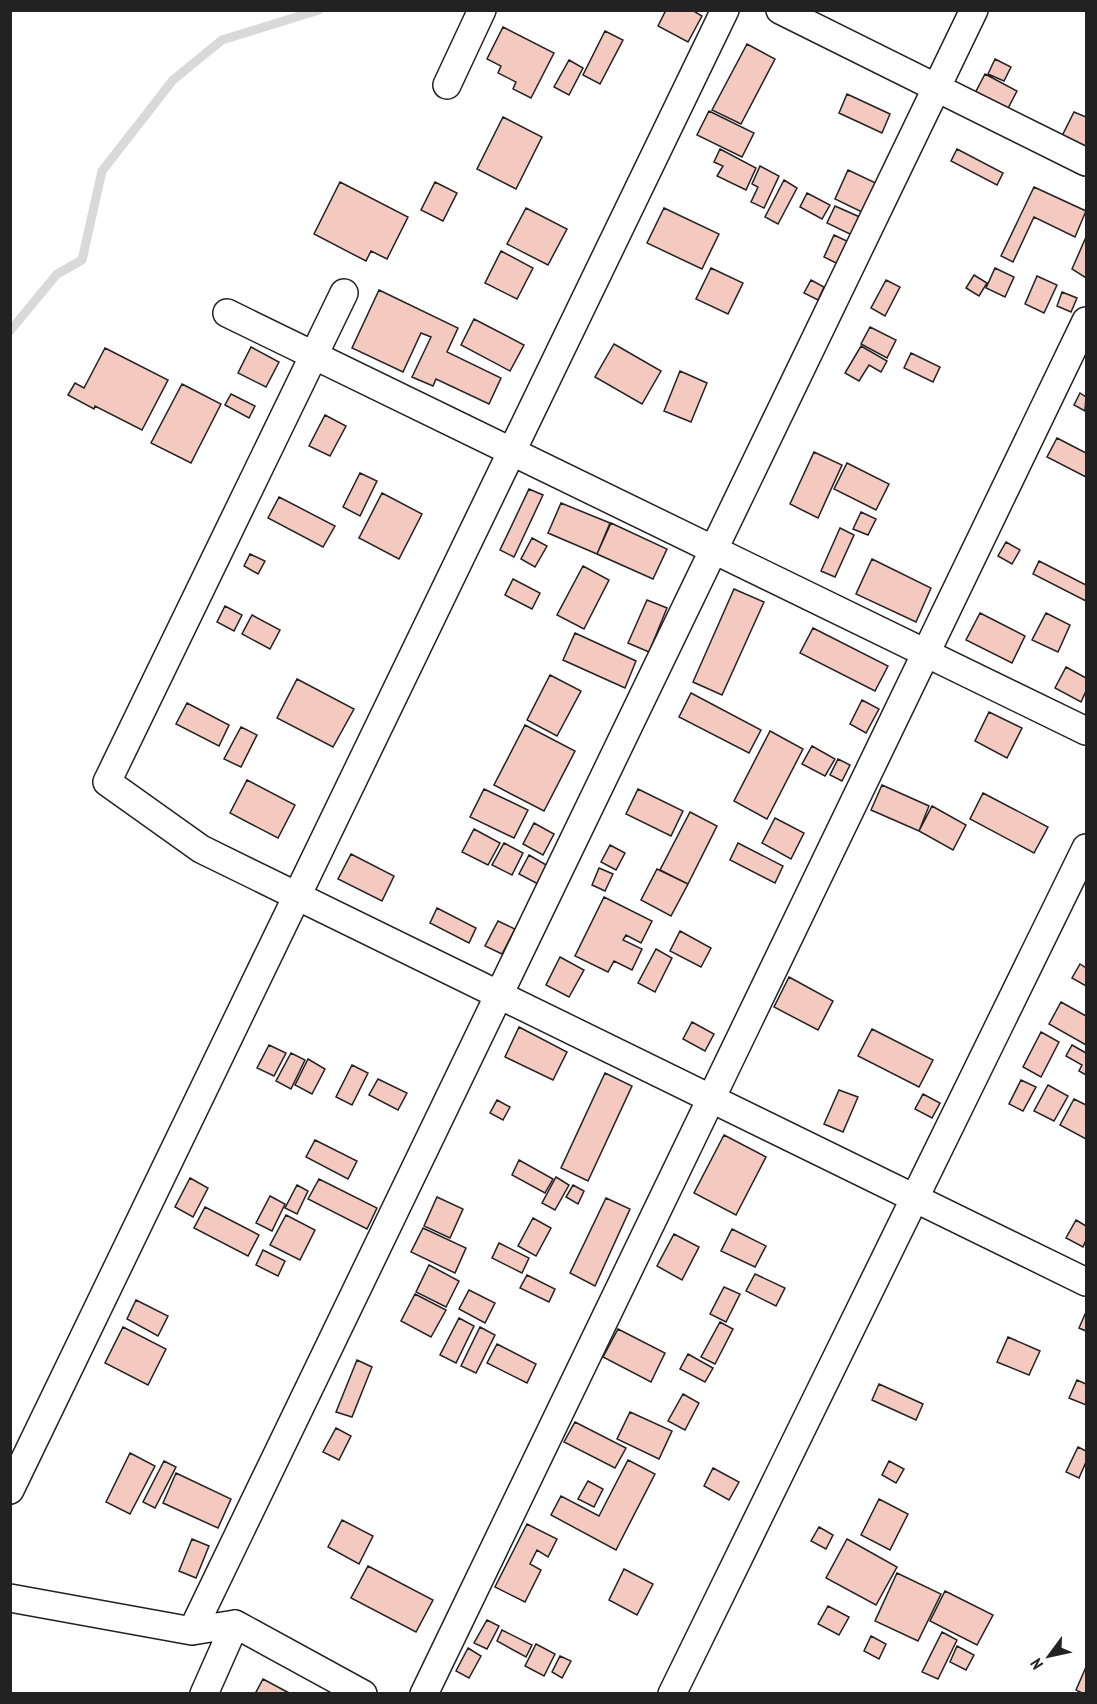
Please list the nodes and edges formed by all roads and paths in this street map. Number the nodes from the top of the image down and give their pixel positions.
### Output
1 (482, 10) edge
2 (725, 10) edge
3 (780, 10) edge
4 (974, 10) edge
5 (447, 85) dead end
6 (936, 88) junction
7 (1086, 162) edge
8 (344, 292) dead end
9 (227, 313) dead end
10 (1086, 321) edge
11 (314, 355) junction
12 (513, 452) junction
13 (715, 550) junction
14 (927, 653) junction
15 (1086, 730) edge
16 (1086, 848) edge
17 (298, 897) junction
18 (499, 996) junction
19 (711, 1099) junction
20 (914, 1199) junction
21 (1086, 1282) edge
22 (10, 1490) edge
23 (10, 1598) edge
24 (235, 1624) junction
25 (192, 1631) junction
26 (204, 1694) edge
27 (363, 1694) edge
28 (424, 1694) edge
29 (672, 1694) edge

1 - 5 street
2 - 12 street
3 - 6 street
4 - 6 street
6 - 7 street
6 - 13 street
8 - 11 street
9 - 11 street
10 - 14 street
11 - 12 street
11 - 17 street
12 - 13 street
12 - 17 street
13 - 14 street
13 - 18 street
14 - 15 street
14 - 19 street
16 - 20 street
17 - 18 street
17 - 22 street
18 - 19 street
18 - 25 street
19 - 20 street
19 - 28 street
20 - 21 street
20 - 29 street
23 - 25 street
24 - 25 street
24 - 26 street
24 - 27 street

